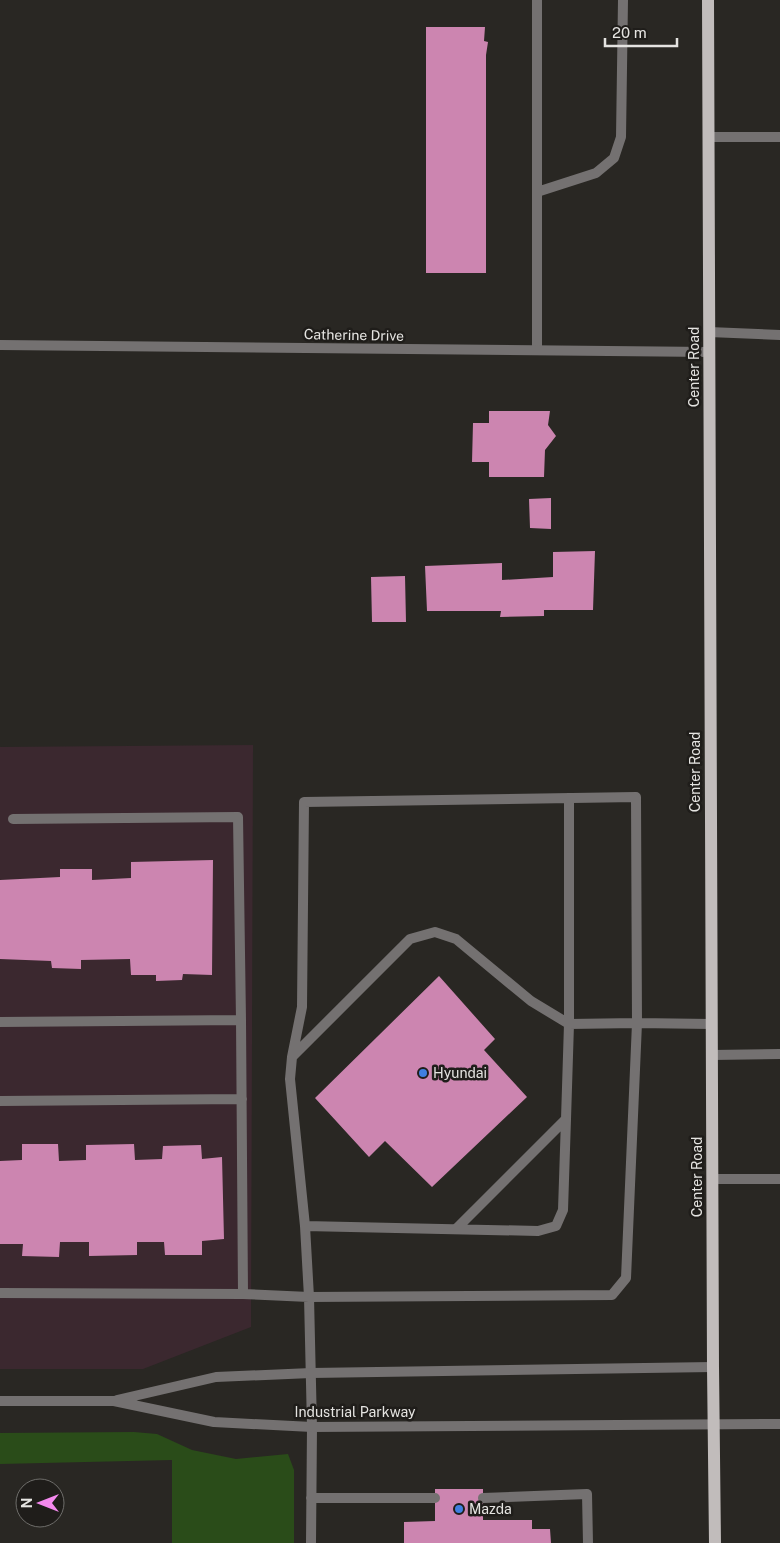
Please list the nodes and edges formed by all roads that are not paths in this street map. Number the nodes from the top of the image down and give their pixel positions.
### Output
1 (537, 0) edge
2 (623, 0) edge
3 (708, 0) edge
4 (708, 137) junction
5 (780, 137) edge
6 (537, 192) junction
7 (709, 332) junction
8 (780, 334) edge
9 (0, 345) edge
10 (537, 350) junction
11 (709, 352) junction
12 (569, 798) junction
13 (13, 818) dead end
14 (241, 1020) junction
15 (0, 1022) edge
16 (637, 1023) junction
17 (569, 1024) junction
18 (711, 1024) junction
19 (780, 1054) edge
20 (712, 1055) junction
21 (292, 1057) junction
22 (242, 1099) junction
23 (0, 1101) edge
24 (566, 1118) junction
25 (712, 1179) junction
26 (780, 1179) edge
27 (305, 1226) junction
28 (456, 1229) junction
29 (0, 1293) edge
30 (243, 1294) junction
31 (309, 1297) junction
32 (713, 1367) junction
33 (311, 1372) junction
34 (114, 1401) junction
35 (0, 1402) edge
36 (713, 1424) junction
37 (780, 1424) edge
38 (312, 1427) junction
39 (311, 1498) junction
40 (435, 1498) dead end
41 (483, 1498) dead end
42 (311, 1543) edge
43 (588, 1543) edge
44 (715, 1543) edge

1 - 6 street
2 - 6 street
3 - 4 main road, Center Road
4 - 5 street
4 - 7 main road, Center Road
6 - 10 street
7 - 8 street
7 - 11 main road, Center Road
9 - 10 street, Catherine Drive
10 - 11 street, Catherine Drive
11 - 18 main road, Center Road
12 - 16 street
12 - 17 street
12 - 21 street
13 - 14 street
14 - 15 street
14 - 22 street
16 - 17 street
16 - 18 street
16 - 31 street
17 - 21 street
17 - 24 street
18 - 20 main road, Center Road
19 - 20 street
20 - 25 main road, Center Road
21 - 27 street
22 - 23 street
22 - 30 street
24 - 28 street
24 - 28 street
25 - 26 street
25 - 32 main road, Center Road
27 - 28 street
27 - 31 street
29 - 30 street
30 - 31 street
31 - 33 street
32 - 33 street
32 - 36 main road, Center Road
33 - 34 street
33 - 38 street
34 - 35 street, Industrial Parkway
34 - 38 street, Industrial Parkway
36 - 37 street, Industrial Parkway
36 - 38 street, Industrial Parkway
36 - 44 main road, Center Road
38 - 39 street
39 - 40 street
39 - 42 street
41 - 43 street

